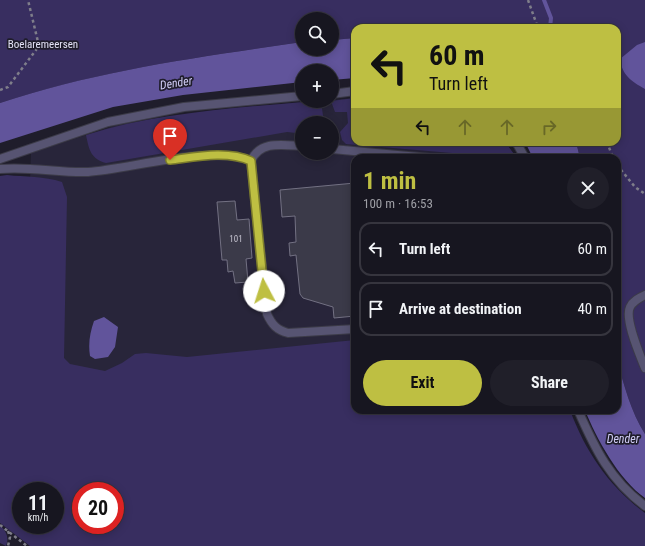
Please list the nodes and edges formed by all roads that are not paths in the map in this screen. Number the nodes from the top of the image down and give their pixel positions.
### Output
1 (351, 92) edge
2 (339, 93) edge
3 (295, 97) edge
4 (295, 146) edge
5 (339, 150) edge
6 (386, 154) edge
7 (0, 159) edge
8 (251, 161) junction
9 (0, 169) edge
10 (645, 296) edge
11 (351, 328) edge
12 (645, 368) edge
13 (580, 414) edge
14 (645, 506) edge

1 - 2 lane
3 - 7 lane
4 - 8 lane
5 - 6 lane
8 - 9 lane
8 - 11 lane
10 - 12 lane
13 - 14 lane

